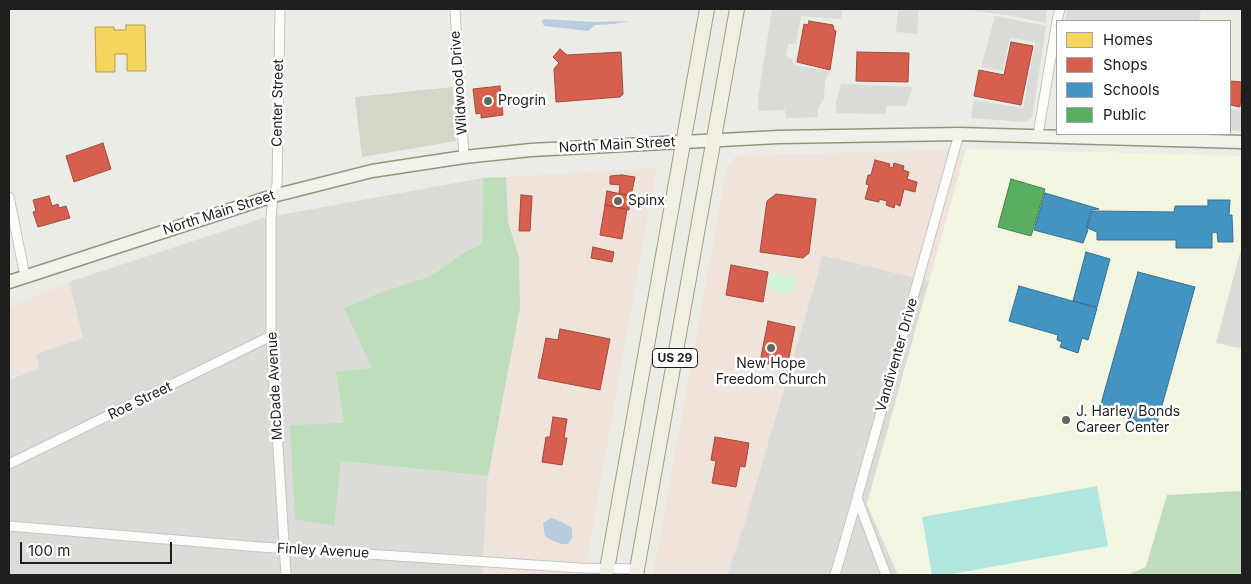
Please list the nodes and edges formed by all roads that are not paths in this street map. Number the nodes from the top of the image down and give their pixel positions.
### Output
1 (280, 9) edge
2 (455, 9) edge
3 (707, 9) edge
4 (737, 9) edge
5 (1056, 27) edge
6 (959, 134) junction
7 (1038, 135) junction
8 (714, 140) junction
9 (683, 142) junction
10 (1242, 142) edge
11 (464, 157) junction
12 (273, 196) junction
13 (9, 197) edge
14 (25, 276) junction
15 (9, 282) edge
16 (271, 336) junction
17 (9, 464) edge
18 (857, 498) junction
19 (9, 526) edge
20 (285, 548) junction
21 (606, 572) edge
22 (636, 572) edge
23 (286, 575) edge
24 (835, 575) edge
25 (886, 575) edge

1 - 12 street, Center Street
2 - 11 street, Wildwood Drive
3 - 9 main road, US 29
4 - 8 main road, US 29
5 - 7 street
6 - 7 main road, North Main Street
6 - 8 main road, North Main Street
6 - 18 street, Vandiventer Drive
7 - 10 main road, North Main Street
8 - 9 main road, North Main Street
8 - 22 main road, US 29
9 - 11 main road, North Main Street
9 - 21 main road, US 29
11 - 12 main road, North Main Street
12 - 14 main road, North Main Street
12 - 16 street, McDade Avenue
13 - 14 street
14 - 15 main road, North Main Street
16 - 17 street, Roe Street
16 - 20 street, McDade Avenue
18 - 24 street, Vandiventer Drive
18 - 25 street
19 - 20 street, Finley Avenue
20 - 21 street, Finley Avenue
20 - 23 street, McDade Avenue
21 - 22 street, Finley Avenue

